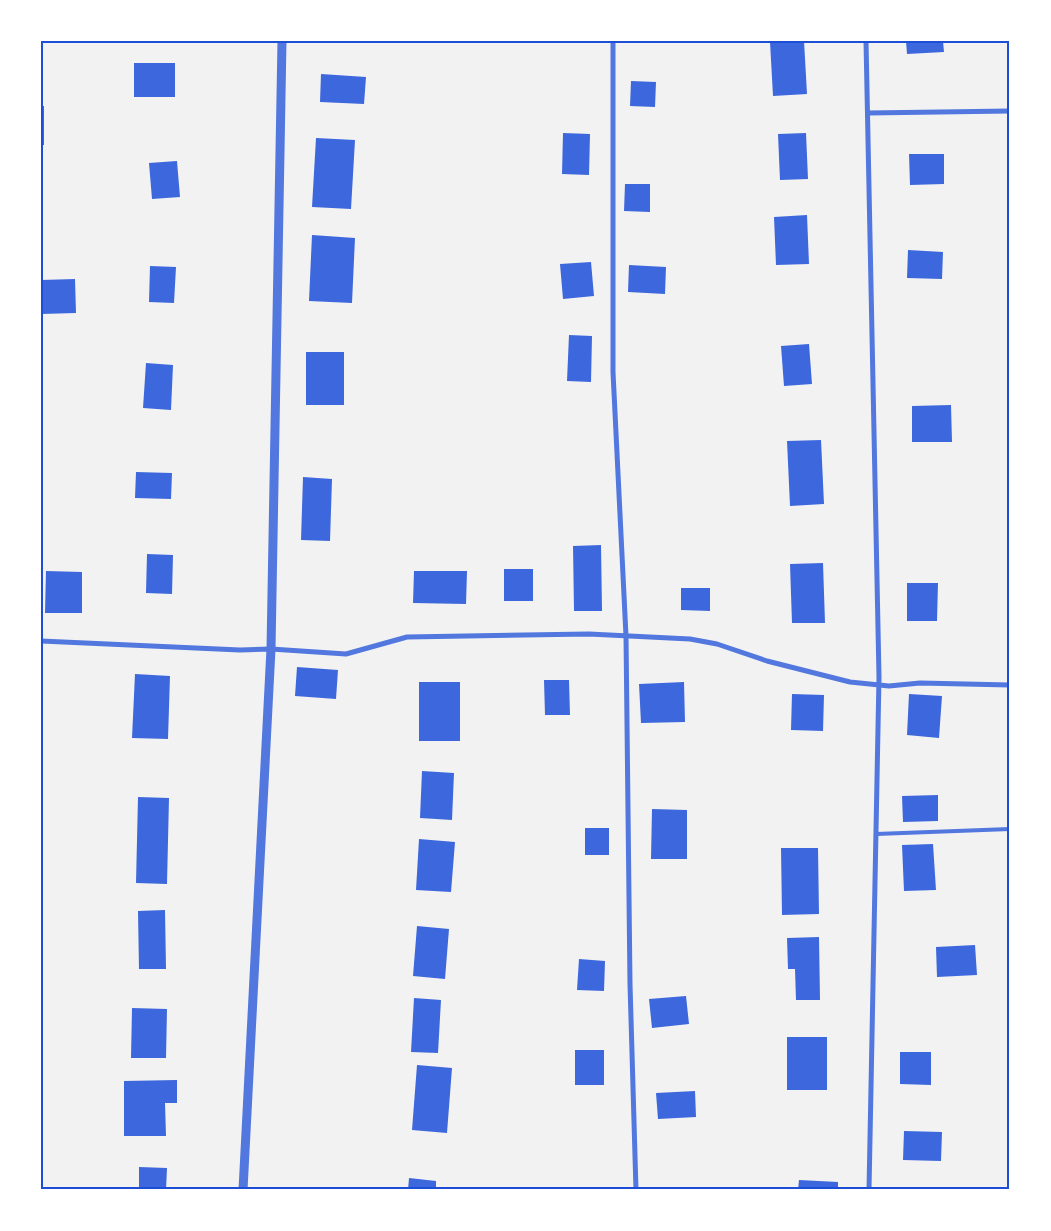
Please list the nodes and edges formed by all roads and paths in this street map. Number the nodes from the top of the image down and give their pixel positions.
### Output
1 (282, 41) edge
2 (612, 41) edge
3 (866, 41) edge
4 (1010, 110) edge
5 (868, 113) junction
6 (626, 636) junction
7 (41, 641) edge
8 (271, 649) junction
9 (879, 684) junction
10 (1010, 684) edge
11 (1010, 829) edge
12 (876, 834) junction
13 (243, 1190) edge
14 (636, 1190) edge
15 (870, 1190) edge

1 - 8 street
2 - 6 street
3 - 5 street
4 - 5 street
5 - 9 street
6 - 8 street
6 - 9 street
6 - 14 street
7 - 8 street
8 - 13 street
9 - 10 street
9 - 12 street
11 - 12 lane
12 - 15 street

